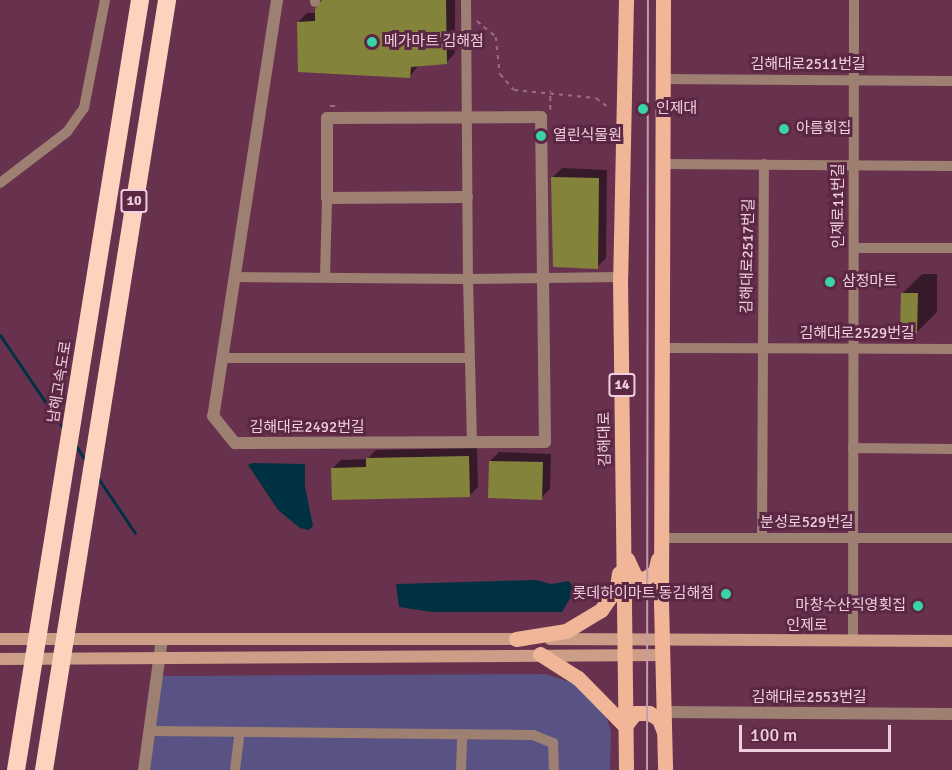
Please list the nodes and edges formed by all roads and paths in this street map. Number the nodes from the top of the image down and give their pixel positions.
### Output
1 (105, 0) edge
2 (140, 0) edge
3 (167, 0) edge
4 (277, 0) edge
5 (466, 0) edge
6 (626, 0) edge
7 (663, 0) edge
8 (854, 0) edge
9 (477, 21) dead end
10 (664, 80) junction
11 (854, 81) junction
12 (952, 81) edge
13 (550, 90) junction
14 (608, 107) dead end
15 (550, 114) dead end
16 (467, 117) junction
17 (665, 164) junction
18 (764, 164) junction
19 (854, 165) junction
20 (952, 165) edge
21 (0, 183) edge
22 (467, 197) junction
23 (327, 198) junction
24 (854, 248) junction
25 (952, 249) edge
26 (235, 277) junction
27 (326, 277) junction
28 (620, 277) junction
29 (544, 278) junction
30 (468, 279) junction
31 (664, 348) junction
32 (761, 348) junction
33 (854, 349) junction
34 (952, 349) edge
35 (222, 358) junction
36 (469, 358) junction
37 (472, 443) junction
38 (854, 448) junction
39 (952, 449) edge
40 (625, 532) junction
41 (762, 538) junction
42 (853, 538) junction
43 (952, 538) edge
44 (661, 542) junction
45 (626, 556) junction
46 (622, 638) junction
47 (0, 639) edge
48 (162, 639) junction
49 (516, 639) junction
50 (952, 640) edge
51 (853, 641) junction
52 (663, 647) junction
53 (540, 654) junction
54 (623, 655) junction
55 (160, 657) junction
56 (0, 659) edge
57 (665, 712) junction
58 (952, 714) edge
59 (625, 726) junction
60 (150, 731) junction
61 (240, 732) junction
62 (462, 734) junction
63 (665, 736) junction
64 (16, 770) edge
65 (44, 770) edge
66 (144, 770) edge
67 (235, 770) edge
68 (461, 770) edge
69 (554, 770) edge
70 (626, 770) edge
71 (665, 770) edge

1 - 21 street
2 - 64 highway, 남해고속도로 / 10
3 - 65 highway, 10
4 - 26 street, 김해대로2492번길
5 - 16 street
6 - 28 main road, 김해대로 / 14
7 - 10 main road
8 - 11 street, 인제로11번길
9 - 13 path
10 - 11 street, 김해대로2511번길
10 - 17 main road
11 - 12 street, 김해대로2511번길
11 - 19 street, 인제로11번길
13 - 14 path
13 - 15 path
16 - 22 street
16 - 23 street, 김해대로2492번길
16 - 29 street, 김해대로2492번길
17 - 18 street
17 - 31 main road
18 - 19 street
18 - 32 street, 김해대로2517번길
19 - 20 street
19 - 24 street, 인제로11번길
22 - 23 street
22 - 30 street
23 - 27 street, 김해대로2492번길
24 - 25 street
24 - 33 street, 인제로11번길
26 - 27 street
26 - 35 street, 김해대로2492번길
27 - 30 street
28 - 29 street
28 - 40 main road, 김해대로 / 14
29 - 30 street
29 - 37 street, 김해대로2492번길
30 - 36 street
31 - 32 street, 김해대로2529번길
31 - 44 main road
32 - 33 street, 김해대로2529번길
32 - 41 street
33 - 34 street, 김해대로2529번길
33 - 38 street, 인제로11번길
35 - 36 street
35 - 37 street, 김해대로2492번길
36 - 37 street
38 - 39 street
38 - 42 street, 인제로11번길
40 - 45 main road, 김해대로 / 14
40 - 49 main road
41 - 42 street, 분성로529번길
41 - 44 street, 분성로529번길
42 - 43 street, 분성로529번길
42 - 51 street, 인제로11번길
44 - 45 main road
44 - 52 main road
45 - 46 main road, 김해대로 / 14
46 - 49 main road
46 - 52 main road
46 - 54 main road, 김해대로 / 14
47 - 48 main road
48 - 49 main road
48 - 55 street
50 - 51 main road, 인제로
51 - 52 main road, 인제로
52 - 54 main road
52 - 57 main road
53 - 54 main road
53 - 55 main road
53 - 59 main road
54 - 59 main road, 김해대로 / 14
55 - 56 main road
55 - 60 street
57 - 58 street, 김해대로2553번길
57 - 63 main road
59 - 63 main road
59 - 70 main road, 김해대로 / 14
60 - 61 street
60 - 66 street
61 - 62 street
61 - 67 street
62 - 68 street
62 - 69 street
63 - 71 main road

